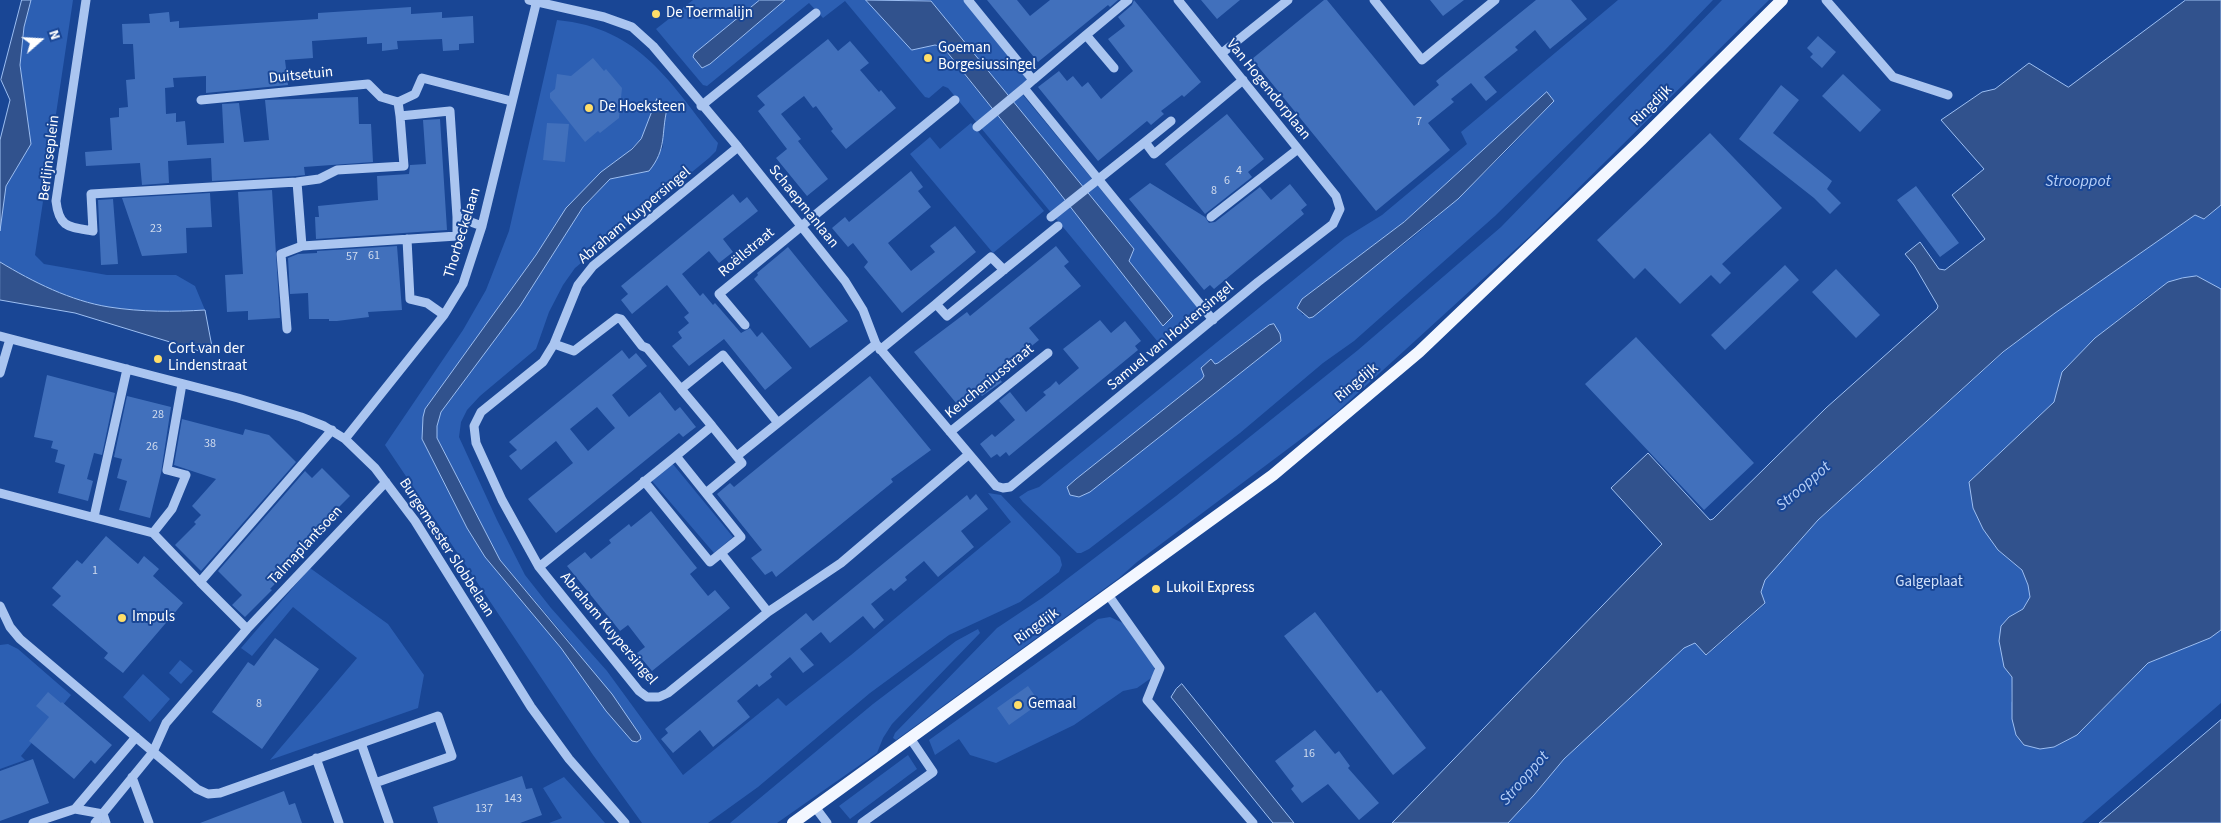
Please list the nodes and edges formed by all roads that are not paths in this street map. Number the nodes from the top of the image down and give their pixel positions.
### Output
1 (86, 0) edge
2 (968, 0) edge
3 (1128, 0) edge
4 (1178, 0) edge
5 (1288, 0) edge
6 (1374, 0) edge
7 (1478, 0) edge
8 (1495, 0) edge
9 (1782, 0) edge
10 (1826, 0) edge
11 (534, 1) edge
12 (1485, 8) junction
13 (816, 12) dead end
14 (1086, 35) junction
15 (1222, 53) junction
16 (1114, 68) dead end
17 (1034, 80) junction
18 (1243, 80) junction
19 (1024, 88) junction
20 (1948, 95) dead end
21 (201, 100) dead end
22 (955, 100) dead end
23 (512, 101) junction
24 (398, 102) junction
25 (701, 106) junction
26 (400, 116) junction
27 (1171, 122) dead end
28 (977, 127) dead end
29 (1145, 142) junction
30 (738, 147) junction
31 (1298, 148) junction
32 (1099, 178) junction
33 (297, 182) junction
34 (1336, 196) joint
35 (456, 217) junction
36 (1051, 217) dead end
37 (1211, 217) dead end
38 (482, 226) junction
39 (801, 226) junction
40 (1058, 226) dead end
41 (407, 239) junction
42 (302, 246) junction
43 (1004, 270) junction
44 (936, 304) junction
45 (444, 315) junction
46 (1213, 320) junction
47 (745, 326) dead end
48 (287, 330) dead end
49 (0, 336) edge
50 (10, 339) junction
51 (554, 344) junction
52 (878, 347) junction
53 (1048, 353) dead end
54 (126, 369) junction
55 (0, 373) edge
56 (182, 384) junction
57 (680, 389) junction
58 (778, 423) junction
59 (712, 426) junction
60 (332, 430) junction
61 (950, 432) junction
62 (345, 439) junction
63 (968, 455) junction
64 (676, 456) junction
65 (737, 456) junction
66 (644, 481) junction
67 (386, 482) junction
68 (1002, 488) joint
69 (0, 493) edge
70 (706, 493) junction
71 (94, 518) junction
72 (153, 533) junction
73 (721, 553) junction
74 (539, 567) junction
75 (198, 581) junction
76 (1109, 596) junction
77 (0, 606) edge
78 (768, 612) junction
79 (10, 627) junction
80 (247, 629) junction
81 (0, 631) edge
82 (136, 737) junction
83 (910, 738) junction
84 (361, 743) junction
85 (154, 752) junction
86 (316, 758) junction
87 (132, 777) junction
88 (375, 783) junction
89 (815, 807) junction
90 (75, 809) junction
91 (104, 818) edge
92 (33, 823) edge
93 (95, 823) edge
94 (149, 823) edge
95 (339, 823) edge
96 (389, 823) edge
97 (626, 823) edge
98 (793, 823) edge
99 (827, 823) edge
100 (862, 823) edge
101 (1253, 823) edge

1 - 33 street, Berlijnseplein
2 - 17 street
3 - 14 street
4 - 15 street, Van Hogendorplaan
5 - 15 street
6 - 12 street
7 - 12 street
8 - 12 street
9 - 76 main road, Ringdijk
10 - 20 street
11 - 23 street, Thorbeckelaan
11 - 25 street, Schaepmanlaan
13 - 25 street
14 - 16 street
14 - 17 street
15 - 18 street, Van Hogendorplaan
17 - 19 street
18 - 29 street
18 - 31 street, Van Hogendorplaan
19 - 28 street
19 - 32 street
21 - 24 street, Duitsetuin
22 - 39 street
23 - 24 street
23 - 38 street, Thorbeckelaan
24 - 26 street
25 - 30 street, Schaepmanlaan
26 - 33 street, Berlijnseplein
26 - 35 street
27 - 29 street
29 - 32 street
30 - 39 street, Schaepmanlaan
30 - 51 street, Abraham Kuypersingel
31 - 34 street, Van Hogendorplaan
31 - 37 street
32 - 36 street
32 - 46 street
33 - 42 street
34 - 46 street, Samuel van Houtensingel
35 - 38 street
35 - 41 street
38 - 45 street, Thorbeckelaan
39 - 47 street, Roëllstraat
39 - 52 street, Schaepmanlaan
40 - 43 street
41 - 42 street
41 - 45 street
42 - 48 street
43 - 44 street
43 - 44 street
44 - 52 street
45 - 62 street, Thorbeckelaan
46 - 68 street, Samuel van Houtensingel
49 - 50 street, Burgemeester Slobbelaan
50 - 54 street, Burgemeester Slobbelaan
50 - 55 street
51 - 57 street
51 - 74 street, Abraham Kuypersingel
52 - 58 street
52 - 61 street, Schaepmanlaan
53 - 61 street, Keucheniusstraat
54 - 56 street, Burgemeester Slobbelaan
54 - 71 street
56 - 60 street, Burgemeester Slobbelaan
56 - 72 street
57 - 58 street
57 - 59 street
58 - 65 street
59 - 64 street
59 - 65 street
60 - 62 street, Burgemeester Slobbelaan
60 - 75 street
61 - 63 street, Schaepmanlaan
62 - 67 street, Burgemeester Slobbelaan
63 - 68 street, Schaepmanlaan
63 - 78 street, Abraham Kuypersingel
64 - 66 street
64 - 70 street
65 - 70 street
66 - 73 street
66 - 74 street
67 - 80 street, Talmaplantsoen
67 - 97 street, Burgemeester Slobbelaan
69 - 71 street
70 - 73 street
71 - 72 street
72 - 75 street
73 - 78 street
74 - 78 street, Abraham Kuypersingel
75 - 80 street
76 - 83 main road, Ringdijk
76 - 101 street
77 - 79 street
79 - 81 street
79 - 82 street
80 - 85 street, Talmaplantsoen
82 - 85 street
82 - 90 street
83 - 89 main road, Ringdijk
83 - 100 street
84 - 86 street
84 - 88 street
84 - 88 street
85 - 86 street
85 - 87 street
86 - 95 street
87 - 91 street
87 - 94 street
88 - 96 street
89 - 98 main road, Ringdijk
89 - 99 street
90 - 91 street
90 - 92 street
91 - 93 street

